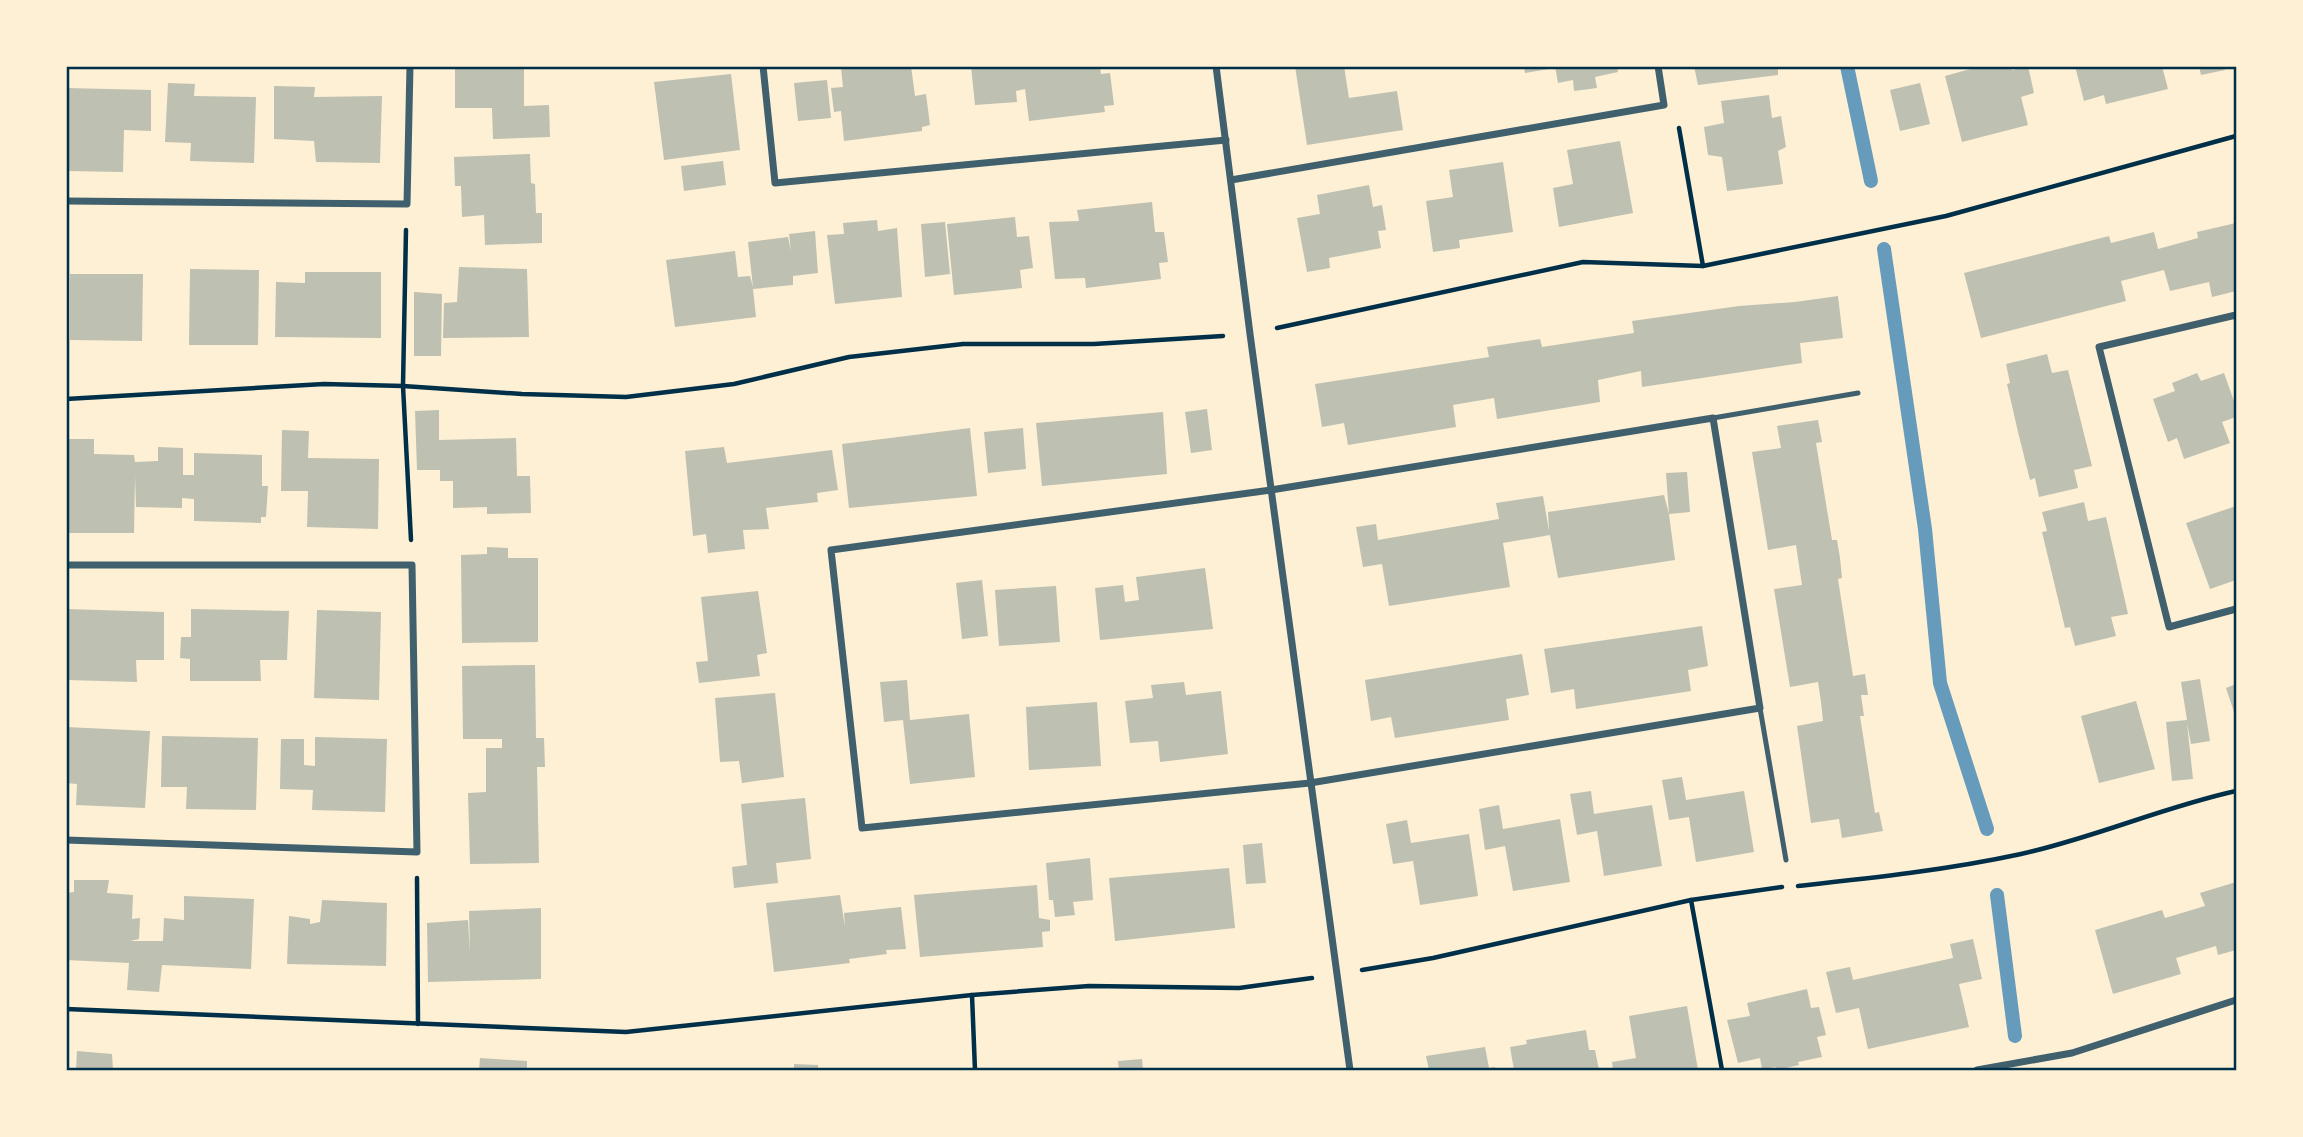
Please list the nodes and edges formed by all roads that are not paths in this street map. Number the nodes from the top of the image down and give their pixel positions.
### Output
1 (410, 66) edge
2 (763, 66) edge
3 (1216, 66) edge
4 (1658, 66) edge
5 (1226, 140) junction
6 (1231, 180) junction
7 (66, 201) edge
8 (2236, 315) edge
9 (1858, 393) dead end
10 (1713, 418) junction
11 (1271, 490) junction
12 (66, 565) edge
13 (2236, 609) edge
14 (1760, 708) junction
15 (1310, 783) junction
16 (66, 840) edge
17 (1786, 860) dead end
18 (2236, 1000) edge
19 (1350, 1070) edge
20 (1977, 1070) edge

1 - 7 street
2 - 5 street
3 - 5 street
4 - 6 street
5 - 6 street
6 - 11 street
8 - 13 street
9 - 10 lane
10 - 11 street
10 - 14 street
11 - 15 street
11 - 15 street
12 - 16 street
14 - 15 street
14 - 17 lane
15 - 19 street
18 - 20 street

